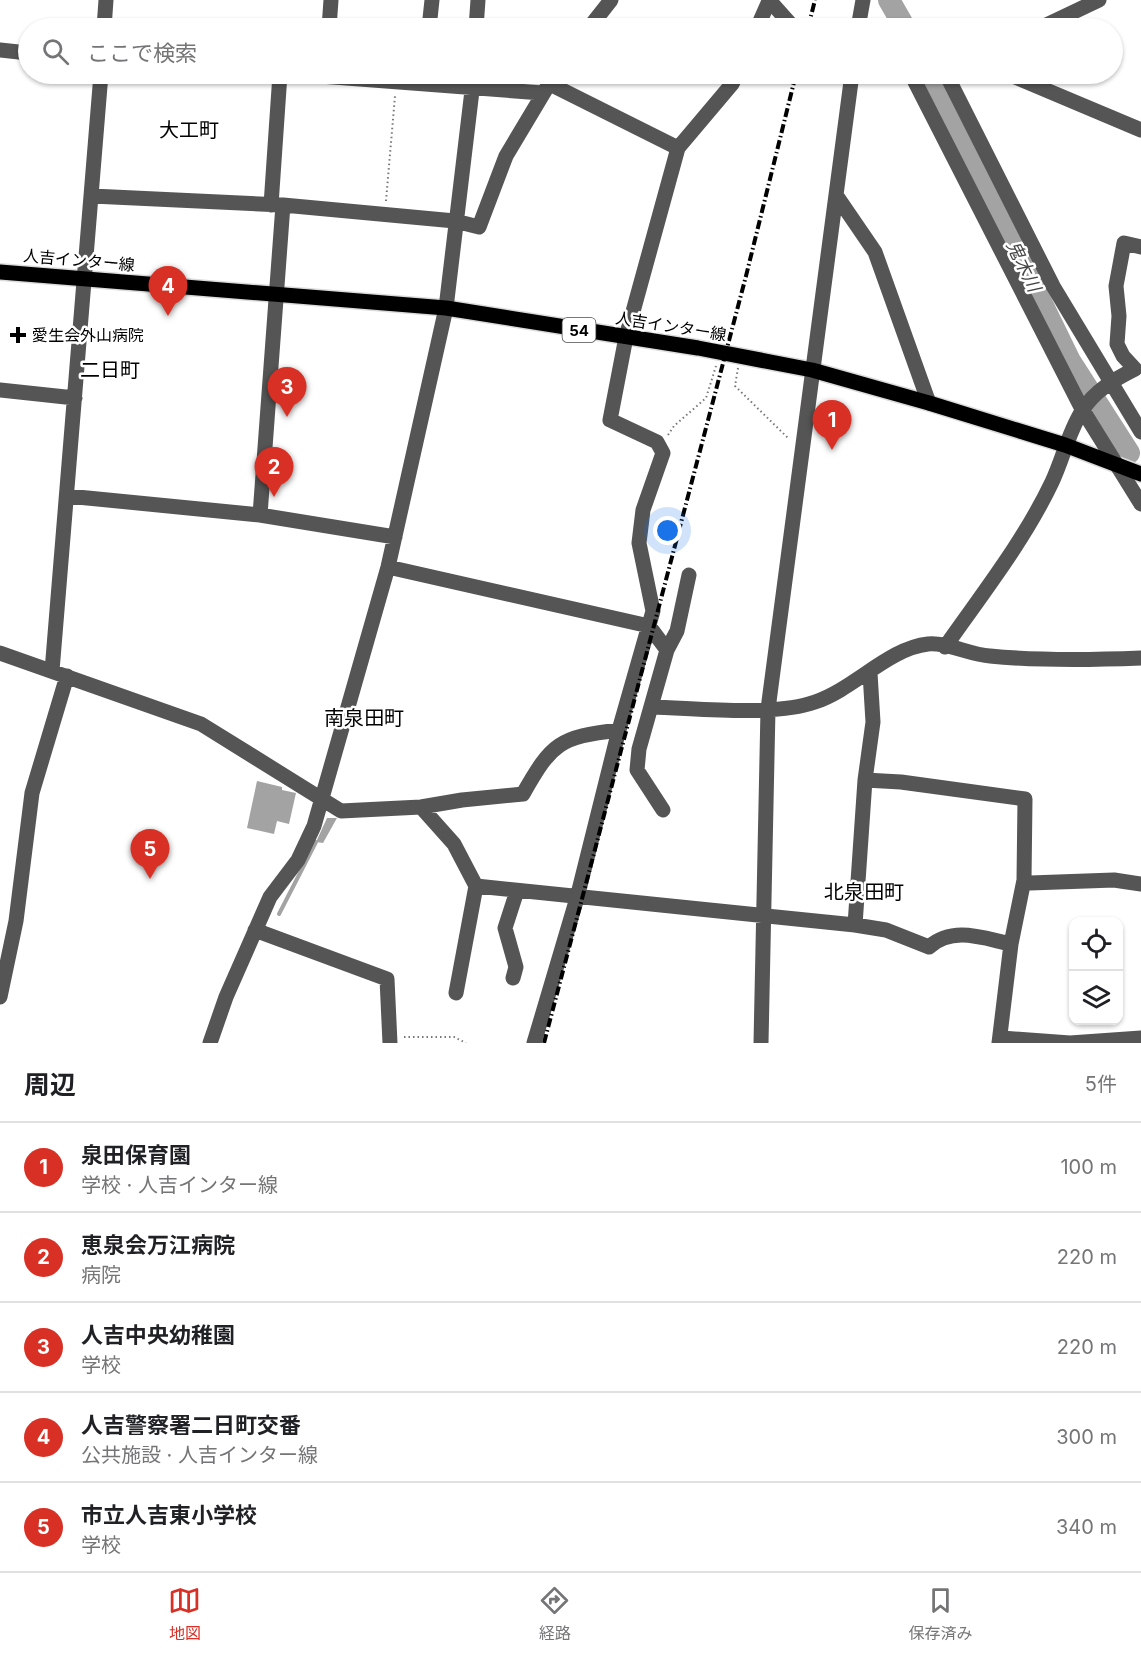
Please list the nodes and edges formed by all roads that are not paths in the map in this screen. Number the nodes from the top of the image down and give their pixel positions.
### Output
1 (106, 0) edge
2 (331, 0) edge
3 (432, 0) edge
4 (478, 0) edge
5 (610, 0) edge
6 (769, 0) edge
7 (863, 0) edge
8 (1099, 0) edge
9 (105, 18) edge
10 (330, 18) edge
11 (430, 18) edge
12 (477, 18) edge
13 (596, 18) edge
14 (761, 18) edge
15 (785, 18) edge
16 (860, 18) edge
17 (1061, 18) edge
18 (0, 50) edge
19 (18, 52) edge
20 (100, 84) edge
21 (280, 84) edge
22 (473, 84) edge
23 (547, 84) edge
24 (550, 84) edge
25 (732, 84) edge
26 (851, 84) edge
27 (916, 84) edge
28 (951, 84) edge
29 (1032, 84) edge
30 (1141, 130) edge
31 (678, 148) junction
32 (92, 195) junction
33 (836, 195) junction
34 (277, 205) junction
35 (455, 221) junction
36 (1141, 247) edge
37 (0, 272) edge
38 (85, 279) junction
39 (275, 294) junction
40 (446, 308) junction
41 (626, 337) junction
42 (1138, 368) edge
43 (812, 370) junction
44 (1110, 382) junction
45 (0, 390) edge
46 (75, 398) junction
47 (929, 403) junction
48 (1082, 409) junction
49 (1141, 432) edge
50 (1065, 445) junction
51 (1119, 465) junction
52 (1141, 474) edge
53 (67, 496) junction
54 (1141, 504) edge
55 (260, 515) junction
56 (395, 537) junction
57 (388, 567) junction
58 (689, 575) dead end
59 (649, 626) junction
60 (945, 647) junction
61 (667, 650) junction
62 (0, 653) edge
63 (1141, 658) edge
64 (60, 673) junction
65 (870, 673) junction
66 (651, 707) junction
67 (768, 709) junction
68 (619, 730) junction
69 (865, 780) junction
70 (321, 800) junction
71 (422, 807) junction
72 (663, 810) dead end
73 (1024, 880) junction
74 (1141, 884) edge
75 (476, 886) junction
76 (517, 891) junction
77 (577, 898) junction
78 (762, 915) junction
79 (0, 919) edge
80 (16, 921) junction
81 (855, 925) junction
82 (255, 930) junction
83 (1011, 944) junction
84 (513, 978) dead end
85 (456, 993) dead end
86 (0, 997) edge
87 (1141, 1038) edge
88 (390, 1040) edge
89 (1000, 1041) edge
90 (210, 1043) edge
91 (534, 1043) edge
92 (761, 1043) edge

1 - 9 street
2 - 10 street
3 - 11 street
4 - 12 street
5 - 13 street
6 - 14 street
6 - 15 street
7 - 16 street
8 - 17 street
18 - 19 street
20 - 32 street
21 - 34 street
22 - 35 street
23 - 35 street
24 - 31 street
25 - 31 street
26 - 33 street
27 - 48 street
28 - 44 street
29 - 30 street
31 - 41 street
32 - 34 street
32 - 38 street
33 - 43 street
33 - 47 street
34 - 35 street
34 - 39 street
35 - 40 street
36 - 42 street
37 - 38 main road, 人吉インター線 / 54
38 - 39 main road, 人吉インター線 / 54
38 - 46 street
39 - 40 main road, 人吉インター線 / 54
39 - 55 street
40 - 41 main road, 人吉インター線 / 54
40 - 56 street
41 - 43 main road, 人吉インター線 / 54
41 - 59 street
42 - 44 street
43 - 47 main road, 人吉インター線 / 54
43 - 67 street
44 - 48 street
44 - 49 street
45 - 46 street
46 - 53 street
47 - 50 main road, 人吉インター線 / 54
48 - 50 street
48 - 51 street
50 - 51 main road, 人吉インター線 / 54
50 - 60 street
51 - 52 main road, 人吉インター線 / 54
51 - 54 street
53 - 55 street
53 - 64 street
55 - 56 street
56 - 57 street
57 - 59 street
57 - 70 street
58 - 61 street
59 - 61 street
59 - 68 street
60 - 63 street
60 - 65 street
61 - 66 street
62 - 64 street
64 - 70 street
64 - 80 street
65 - 67 street
65 - 69 street
66 - 67 street
66 - 72 street
67 - 78 street
68 - 71 street
68 - 77 street
69 - 73 street
69 - 81 street
70 - 71 street
70 - 82 street
71 - 75 street
73 - 74 street
73 - 83 street
75 - 76 street
75 - 85 street
76 - 77 street
76 - 84 street
77 - 78 street
77 - 91 street
78 - 81 street
78 - 92 street
79 - 80 street
80 - 86 street
81 - 83 street
82 - 88 street
82 - 90 street
83 - 89 street
87 - 89 street

